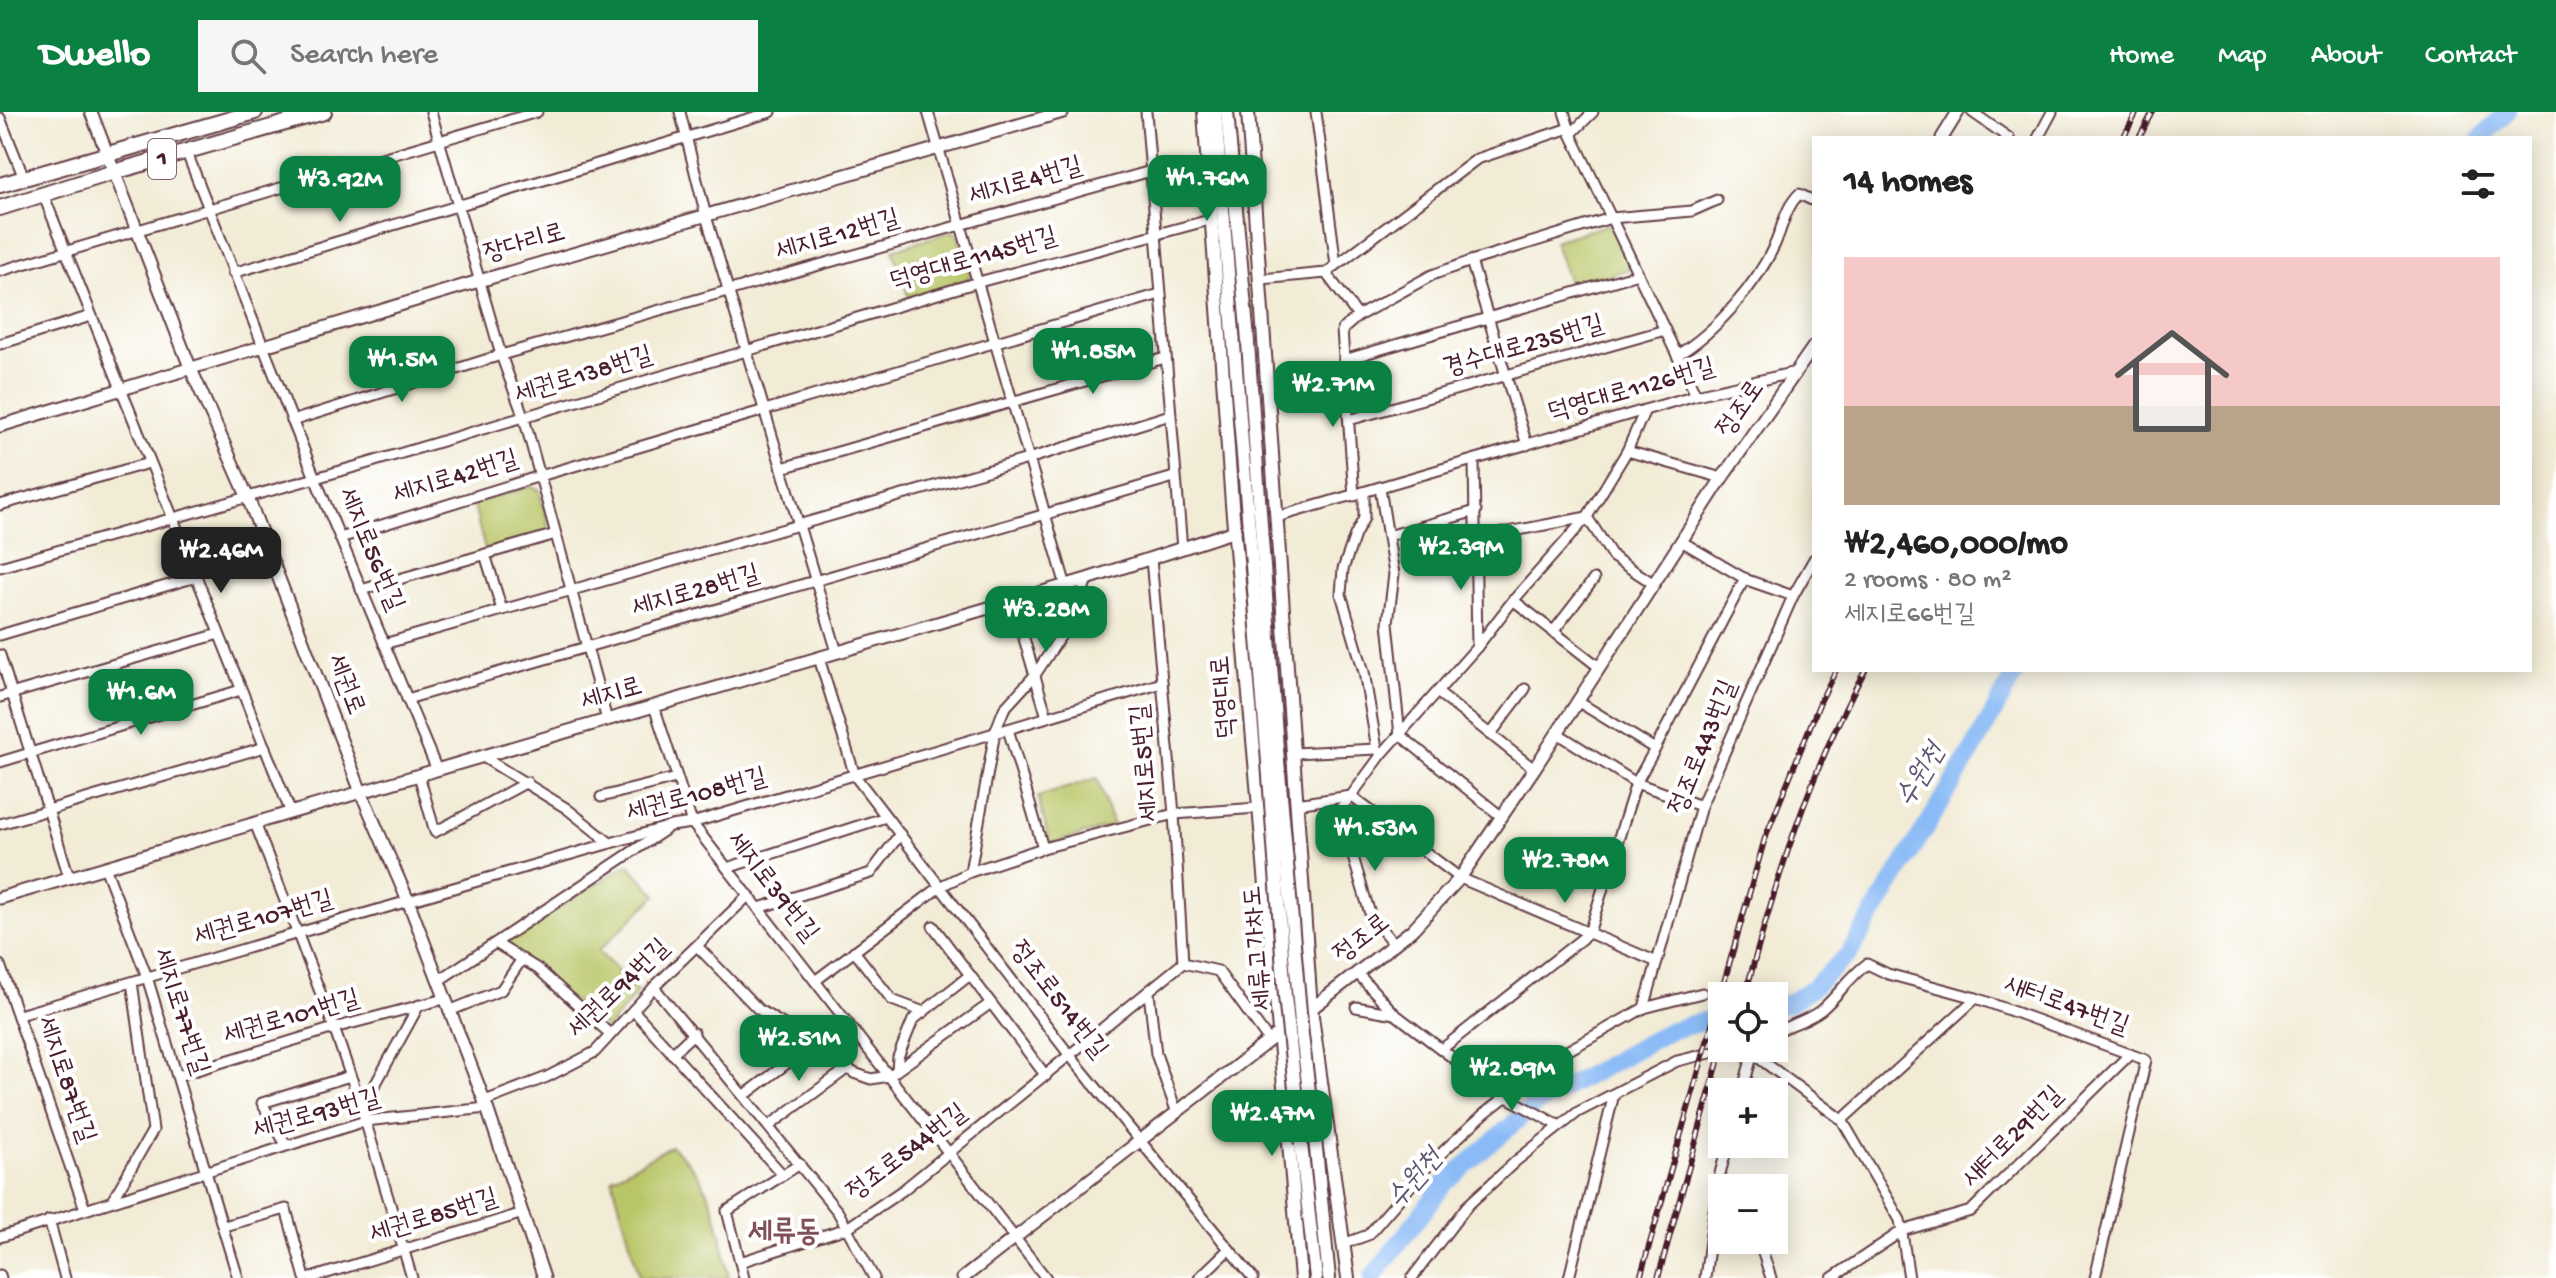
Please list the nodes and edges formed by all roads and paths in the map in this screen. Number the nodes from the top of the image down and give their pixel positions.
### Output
1 (9, 112) edge
2 (91, 112) edge
3 (255, 112) edge
4 (324, 112) edge
5 (431, 112) edge
6 (537, 112) edge
7 (680, 112) edge
8 (771, 112) edge
9 (928, 112) edge
10 (1063, 112) edge
11 (1146, 112) edge
12 (1204, 112) edge
13 (1215, 112) edge
14 (1227, 112) edge
15 (1248, 112) edge
16 (1316, 112) edge
17 (1564, 112) edge
18 (1593, 112) edge
19 (1958, 112) edge
20 (1972, 112) edge
21 (2052, 112) edge
22 (0, 116) edge
23 (1570, 131) junction
24 (1943, 136) edge
25 (2006, 136) edge
26 (2039, 136) edge
27 (686, 138) junction
28 (438, 141) junction
29 (937, 149) junction
30 (107, 153) junction
31 (187, 153) junction
32 (1151, 171) junction
33 (114, 172) junction
34 (24, 178) junction
35 (0, 185) edge
36 (43, 194) junction
37 (1717, 200) dead end
38 (1812, 200) edge
39 (456, 206) junction
40 (0, 208) edge
41 (207, 208) junction
42 (706, 216) junction
43 (1611, 218) junction
44 (1213, 219) junction
45 (959, 225) junction
46 (137, 230) junction
47 (1156, 233) junction
48 (66, 250) junction
49 (1471, 261) junction
50 (1336, 265) junction
51 (0, 271) edge
52 (233, 273) junction
53 (1326, 273) junction
54 (1638, 274) junction
55 (1261, 279) junction
56 (479, 281) junction
57 (975, 283) junction
58 (729, 292) junction
59 (1160, 294) junction
60 (91, 316) junction
61 (1358, 316) junction
62 (1488, 319) junction
63 (1241, 330) junction
64 (1665, 330) junction
65 (993, 343) junction
66 (0, 344) edge
67 (262, 346) junction
68 (748, 351) junction
69 (1812, 352) edge
70 (501, 355) junction
71 (1677, 355) junction
72 (1165, 358) junction
73 (1344, 360) junction
74 (190, 367) junction
75 (1796, 372) junction
76 (1506, 376) junction
77 (119, 389) junction
78 (1696, 395) junction
79 (1011, 402) junction
80 (1645, 410) junction
81 (766, 411) junction
82 (1170, 415) junction
83 (524, 418) junction
84 (1349, 420) junction
85 (292, 421) junction
86 (1247, 421) junction
87 (0, 426) edge
88 (1527, 445) junction
89 (1627, 451) junction
90 (1028, 459) junction
91 (1474, 461) junction
92 (149, 463) junction
93 (782, 468) junction
94 (540, 476) junction
95 (1275, 476) junction
96 (1174, 477) junction
97 (315, 478) junction
98 (1232, 478) junction
99 (1722, 478) junction
100 (1380, 488) junction
101 (1359, 494) junction
102 (248, 498) junction
103 (0, 505) edge
104 (1476, 511) junction
105 (1045, 514) junction
106 (1277, 517) junction
107 (1587, 517) junction
108 (172, 520) junction
109 (799, 525) junction
110 (1235, 531) junction
111 (556, 534) junction
112 (1388, 536) junction
113 (340, 538) junction
114 (1477, 538) junction
115 (1681, 541) junction
116 (1182, 549) junction
117 (485, 554) junction
118 (1151, 559) junction
119 (1812, 563) edge
120 (0, 567) edge
121 (196, 577) junction
122 (1087, 579) junction
123 (1594, 579) dead end
124 (1746, 579) junction
125 (816, 583) junction
126 (1654, 584) junction
127 (1066, 586) junction
128 (361, 590) junction
129 (571, 590) junction
130 (1793, 596) junction
131 (1513, 600) junction
132 (1013, 601) junction
133 (502, 610) junction
134 (1553, 632) junction
135 (219, 634) junction
136 (0, 635) edge
137 (384, 644) junction
138 (587, 646) junction
139 (1477, 647) junction
140 (837, 652) junction
141 (0, 655) edge
142 (819, 658) junction
143 (1599, 667) junction
144 (1035, 675) junction
145 (1162, 683) junction
146 (1525, 689) dead end
147 (241, 690) junction
148 (1437, 692) junction
149 (12, 693) junction
150 (0, 697) edge
151 (407, 699) junction
152 (1577, 701) junction
153 (654, 706) junction
154 (1047, 717) junction
155 (607, 720) junction
156 (1008, 729) junction
157 (995, 732) junction
158 (1557, 733) junction
159 (1400, 735) junction
160 (1490, 735) junction
161 (265, 747) junction
162 (1272, 749) junction
163 (1655, 749) junction
164 (32, 752) junction
165 (1379, 752) junction
166 (1294, 753) junction
167 (483, 757) junction
168 (0, 762) edge
169 (1534, 769) junction
170 (437, 770) junction
171 (419, 775) junction
172 (855, 776) junction
173 (676, 778) junction
174 (527, 782) junction
175 (1636, 783) junction
176 (361, 792) junction
177 (1351, 796) junction
178 (601, 797) dead end
179 (1296, 804) junction
180 (1701, 806) junction
181 (1258, 808) junction
182 (50, 809) junction
183 (291, 813) junction
184 (1174, 814) junction
185 (886, 817) junction
186 (1502, 817) junction
187 (255, 823) junction
188 (692, 823) junction
189 (0, 824) edge
190 (671, 826) junction
191 (900, 834) junction
192 (610, 843) junction
193 (1043, 848) junction
194 (105, 867) junction
195 (727, 868) junction
196 (970, 872) junction
197 (69, 877) junction
198 (1460, 878) junction
199 (941, 886) junction
200 (749, 895) junction
201 (0, 898) edge
202 (409, 903) junction
203 (759, 908) junction
204 (933, 926) dead end
205 (298, 932) junction
206 (1589, 933) junction
207 (497, 944) junction
208 (1394, 944) junction
209 (697, 946) junction
210 (854, 951) junction
211 (522, 959) junction
212 (1657, 962) junction
213 (1183, 963) junction
214 (0, 965) edge
215 (1357, 973) junction
216 (970, 975) junction
217 (147, 977) junction
218 (438, 981) junction
219 (815, 981) junction
220 (132, 982) junction
221 (654, 987) junction
222 (1149, 993) junction
223 (1702, 993) dead end
224 (1976, 998) junction
225 (444, 999) junction
226 (991, 1003) junction
227 (419, 1005) junction
228 (1356, 1007) dead end
229 (1644, 1008) junction
230 (1311, 1009) junction
231 (633, 1010) junction
232 (449, 1011) junction
233 (924, 1012) junction
234 (1395, 1014) junction
235 (19, 1015) junction
236 (1788, 1027) edge
237 (334, 1028) junction
238 (694, 1033) junction
239 (610, 1034) junction
240 (1273, 1037) junction
241 (814, 1043) junction
242 (1442, 1049) junction
243 (672, 1054) junction
244 (1708, 1054) edge
245 (2130, 1054) junction
246 (1071, 1057) junction
247 (1768, 1062) edge
248 (848, 1068) junction
249 (893, 1073) junction
250 (177, 1076) junction
251 (350, 1076) junction
252 (1046, 1076) junction
253 (1614, 1094) junction
254 (745, 1095) junction
255 (1511, 1098) junction
256 (360, 1103) junction
257 (486, 1104) junction
258 (1177, 1113) junction
259 (1842, 1120) junction
260 (365, 1121) junction
261 (1556, 1123) junction
262 (769, 1126) junction
263 (1141, 1141) junction
264 (286, 1145) junction
265 (948, 1153) junction
266 (800, 1164) junction
267 (207, 1172) junction
268 (783, 1175) junction
269 (112, 1201) junction
270 (85, 1209) junction
271 (523, 1213) junction
272 (49, 1220) junction
273 (224, 1226) junction
274 (847, 1228) junction
275 (1902, 1231) junction
276 (0, 1237) edge
277 (1015, 1240) junction
278 (1343, 1244) junction
279 (1229, 1249) junction
280 (403, 1252) junction
281 (1711, 1254) edge
282 (1763, 1254) edge
283 (740, 1262) junction
284 (1347, 1275) edge
285 (65, 1278) edge
286 (238, 1278) edge
287 (305, 1278) edge
288 (311, 1278) edge
289 (412, 1278) edge
290 (544, 1278) edge
291 (744, 1278) edge
292 (874, 1278) edge
293 (963, 1278) edge
294 (1046, 1278) edge
295 (1199, 1278) edge
296 (1253, 1278) edge
297 (1301, 1278) edge
298 (1316, 1278) edge
299 (1329, 1278) edge
300 (1412, 1278) edge
301 (1569, 1278) edge
302 (1705, 1278) edge
303 (1771, 1278) edge
304 (1832, 1278) edge
305 (1909, 1278) edge
306 (2095, 1278) edge

1 - 22 street
2 - 30 street, 세권로
3 - 30 main road, 1
4 - 31 main road, 1
5 - 28 street, 세지로42번길
6 - 28 street
7 - 27 street
8 - 27 street
9 - 29 street
10 - 29 street, 장다리로
11 - 32 street
12 - 44 main road, 덕영대로
13 - 63 main road
14 - 63 main road
15 - 55 main road
16 - 50 street
17 - 23 street
18 - 23 street
19 - 24 street
20 - 25 street
21 - 26 street
22 - 34 street
23 - 43 street
23 - 50 street
27 - 39 street
27 - 42 street
28 - 39 street, 세지로42번길
28 - 41 street
29 - 42 street, 장다리로
29 - 45 street
30 - 33 street, 세권로
30 - 34 main road, 1
31 - 33 main road, 1
31 - 41 street, 세지로56번길
32 - 45 street, 세지로4번길
32 - 47 street
33 - 36 main road, 1
33 - 46 street, 세권로
34 - 35 main road, 1
36 - 40 main road, 1
36 - 48 street
37 - 43 street
38 - 71 street
39 - 52 street
39 - 56 street, 세지로42번길
41 - 46 street
41 - 52 street, 세지로56번길
42 - 56 street, 장다리로
42 - 58 street
43 - 49 street
43 - 54 street
44 - 47 street, 덕영대로1145번길
44 - 98 main road, 덕영대로
45 - 57 street
45 - 58 street, 세지로12번길
46 - 48 street
46 - 74 street, 세권로
47 - 57 street, 덕영대로1145번길
47 - 59 street
48 - 51 street
48 - 60 street
49 - 61 street
49 - 62 street, 덕영대로1126번길
50 - 53 street
52 - 67 street, 세지로56번길
53 - 55 street
53 - 61 street
54 - 62 street, 경수대로235번길
54 - 64 street
55 - 95 main road
56 - 67 street, 장다리로
56 - 70 street, 세지로42번길
57 - 65 street
57 - 68 street, 덕영대로1145번길
58 - 68 street
58 - 70 street
59 - 65 street
59 - 72 street
60 - 66 street
60 - 77 street
61 - 73 street
62 - 73 street, 경수대로235번길
62 - 76 street, 덕영대로1126번길
63 - 86 main road, 덕영대로
64 - 71 street
64 - 76 street, 경수대로235번길
65 - 79 street
65 - 81 street
67 - 74 street, 장다리로
67 - 85 street, 세지로56번길
68 - 81 street
68 - 83 street, 세권로138번길
69 - 75 street, 정조로
70 - 83 street, 세지로42번길
70 - 85 street
71 - 78 street
72 - 79 street
72 - 82 street
73 - 84 street
74 - 77 street, 장다리로
74 - 102 street, 세권로
75 - 78 street, 덕영대로1126번길
75 - 99 street, 정조로
76 - 84 street, 경수대로235번길
76 - 88 street, 덕영대로1126번길
77 - 87 street, 장다리로
77 - 92 street
78 - 80 street, 덕영대로1126번길
79 - 90 street
79 - 93 street
80 - 88 street, 덕영대로1126번길
80 - 89 street
81 - 93 street
81 - 94 street
82 - 90 street
82 - 96 street
83 - 94 street, 세지로42번길
83 - 97 street, 세권로138번길
84 - 101 street
85 - 97 street, 세지로56번길
86 - 95 main road
86 - 98 main road
86 - 162 main road, 덕영대로
88 - 91 street, 덕영대로1126번길
89 - 99 street
89 - 107 street
90 - 105 street
90 - 109 street
91 - 100 street, 덕영대로1126번길
91 - 104 street
92 - 103 street
92 - 108 street
93 - 109 street
94 - 111 street, 세지로42번길
94 - 113 street, 세지로42번길
95 - 106 main road
96 - 105 street
96 - 116 street
97 - 102 street, 세권로138번길
97 - 113 street, 세지로56번길
98 - 110 main road, 덕영대로
99 - 115 street, 정조로
100 - 101 street, 덕영대로1126번길
100 - 112 street
101 - 106 street, 덕영대로1126번길
101 - 165 street
102 - 108 street, 세권로138번길
102 - 176 street, 세권로
104 - 112 street
104 - 114 street
105 - 125 street
105 - 127 street
106 - 166 main road
107 - 114 street
107 - 126 street
107 - 131 street
108 - 120 street, 세권로138번길
108 - 121 street
109 - 125 street
109 - 129 street, 세지로28번길
110 - 116 street, 세지로
110 - 181 main road, 덕영대로
111 - 117 street
111 - 129 street, 세지로42번길
112 - 159 street
113 - 128 street, 세지로56번길
114 - 139 street
115 - 124 street
115 - 126 street, 정조로
116 - 118 street, 세지로
117 - 128 street
117 - 133 street
118 - 122 street, 세지로
118 - 145 street, 세지로5번길
119 - 130 street, 정조로443번길
121 - 135 street
121 - 136 street
122 - 127 street, 세지로
122 - 144 street
123 - 134 street
124 - 130 street
124 - 163 street
125 - 138 street, 세지로28번길
125 - 140 street
126 - 143 street, 정조로
127 - 132 street, 세지로
128 - 137 street, 세지로56번길
129 - 133 street
129 - 138 street, 세지로42번길
130 - 180 street, 정조로443번길
131 - 134 street
131 - 139 street
132 - 140 street, 세지로
132 - 144 street
133 - 137 street
134 - 143 street
135 - 147 street
135 - 149 street
137 - 151 street, 세지로56번길
138 - 151 street
138 - 155 street, 세지로42번길
139 - 148 street
140 - 142 street, 세지로
141 - 149 street
142 - 153 street, 세지로
142 - 172 street
143 - 152 street, 정조로
144 - 154 street
144 - 157 street
145 - 154 street, 세권로108번길
145 - 184 street, 세지로5번길
146 - 160 street
147 - 161 street
147 - 164 street
148 - 159 street
148 - 160 street
149 - 150 street
149 - 164 street
151 - 170 street, 세지로56번길
152 - 158 street, 정조로
152 - 163 street
153 - 155 street, 세지로
153 - 173 street, 세지로39번길
154 - 156 street, 세권로108번길
155 - 167 street, 세지로
156 - 157 street, 세권로108번길
156 - 193 street
157 - 172 street, 세권로108번길
157 - 196 street
158 - 169 street, 정조로
158 - 175 street
159 - 165 street
159 - 186 street
160 - 169 street
161 - 182 street
161 - 183 street
162 - 298 main road, 세류고가차도, bridge
162 - 299 main road, 세류고가차도, bridge
163 - 175 street
164 - 168 street
164 - 182 street
165 - 166 street
165 - 177 street
166 - 179 main road
167 - 170 street, 세지로
167 - 174 street
169 - 186 street, 정조로
170 - 171 street, 세지로
171 - 174 street
171 - 176 street, 세지로
172 - 185 street, 정조로514번길
172 - 188 street, 세권로108번길
173 - 178 street
173 - 188 street, 세지로39번길
174 - 192 street
175 - 180 street
175 - 206 street
176 - 183 street, 세지로
176 - 202 street, 세권로
177 - 179 street
177 - 198 street
177 - 208 street
179 - 230 main road
180 - 212 street, 정조로443번길
181 - 184 street
181 - 240 main road, 덕영대로
182 - 189 street
182 - 197 street
183 - 187 street, 세지로
184 - 193 street
184 - 213 street, 세지로5번길
185 - 191 street, 정조로514번길
185 - 195 street
186 - 198 street, 정조로
187 - 194 street, 세지로
187 - 205 street
188 - 190 street, 세권로108번길
188 - 195 street, 세지로39번길
190 - 192 street, 세권로108번길
190 - 207 street
191 - 199 street, 정조로514번길
191 - 203 street
192 - 202 street, 세권로108번길
193 - 196 street
194 - 197 street, 세지로
194 - 217 street, 세지로77번길
195 - 200 street, 세지로39번길
196 - 199 street
197 - 201 street, 세지로
198 - 206 street
198 - 208 street, 정조로
199 - 210 street
199 - 246 street, 정조로514번길
200 - 203 street, 세지로39번길
200 - 209 street, 세권로94번길
202 - 205 street, 세권로107번길
202 - 218 street, 세권로
203 - 219 street, 세지로39번길
204 - 216 street
205 - 217 street, 세권로107번길
205 - 237 street
206 - 212 street
206 - 242 street
207 - 211 street
207 - 218 street
208 - 215 street, 정조로
209 - 221 street, 세권로94번길
209 - 241 street, 세권로94번길
210 - 219 street
210 - 233 street
211 - 232 street
211 - 239 street
212 - 229 street, 정조로443번길
213 - 222 street
213 - 240 street
214 - 235 street, 세지로87번길
215 - 230 street, 정조로
215 - 234 street
216 - 226 street
216 - 233 street
217 - 220 street, 세권로107번길
217 - 250 street, 세지로77번길
218 - 225 street, 세권로
219 - 249 street, 세지로39번길
220 - 235 street, 세권로107번길
220 - 269 street
221 - 231 street, 세권로94번길
221 - 238 street
222 - 246 street
222 - 258 street
223 - 229 street
224 - 236 street
224 - 245 street, 새터로47번길
224 - 259 street, 새터로47번길
225 - 227 street, 세권로101번길
225 - 232 street, 세권로
226 - 249 street
226 - 252 street
227 - 237 street, 세권로101번길
227 - 256 street
228 - 234 street
229 - 255 street
230 - 240 street, 정조로
230 - 278 main road
231 - 239 street, 세권로94번길
231 - 243 street
232 - 257 street, 세권로
233 - 249 street
234 - 242 street
235 - 270 street, 세지로87번길
237 - 250 street, 세권로101번길
237 - 251 street
238 - 243 street
238 - 254 street
239 - 257 street, 세권로94번길
240 - 258 street, 정조로
240 - 297 main road, 덕영대로
241 - 248 street, 세권로94번길
241 - 254 street
242 - 255 street
243 - 268 street
244 - 253 street
245 - 275 street, 새터로29번길
245 - 306 street, 새터로47번길
246 - 252 street, 정조로544번길
246 - 263 street, 정조로514번길
247 - 259 street
248 - 249 street, 세권로94번길
248 - 262 street
249 - 265 street, 세지로39번길
250 - 267 street, 세지로77번길
251 - 256 street
251 - 264 street
252 - 265 street, 정조로544번길
253 - 261 street
253 - 301 street
254 - 262 street
255 - 261 street
255 - 278 street
256 - 260 street
257 - 260 street, 세권로93번길
257 - 271 street, 세권로
258 - 263 street, 정조로
259 - 275 street
260 - 264 street, 세권로93번길
260 - 280 street
261 - 300 street
262 - 266 street
263 - 277 street, 정조로
263 - 279 street, 정조로514번길
264 - 267 street, 세권로93번길
265 - 274 street, 정조로544번길
265 - 277 street, 세지로39번길
266 - 268 street
266 - 274 street
267 - 269 street, 세권로93번길
267 - 273 street, 세지로77번길
268 - 283 street
269 - 270 street, 세권로93번길
270 - 272 street, 세권로93번길
271 - 280 street, 세권로85번길
271 - 290 street, 세권로
272 - 276 street, 세권로93번길
272 - 285 street
273 - 286 street, 세지로77번길
273 - 287 street
274 - 283 street, 정조로544번길
274 - 292 street
275 - 304 street, 새터로29번길
275 - 305 street
277 - 293 street, 정조로
277 - 294 street, 세지로39번길
278 - 284 main road
279 - 295 street
279 - 296 street, 정조로514번길
280 - 288 street, 세권로85번길
280 - 289 street
281 - 302 street
282 - 303 street
283 - 291 street

